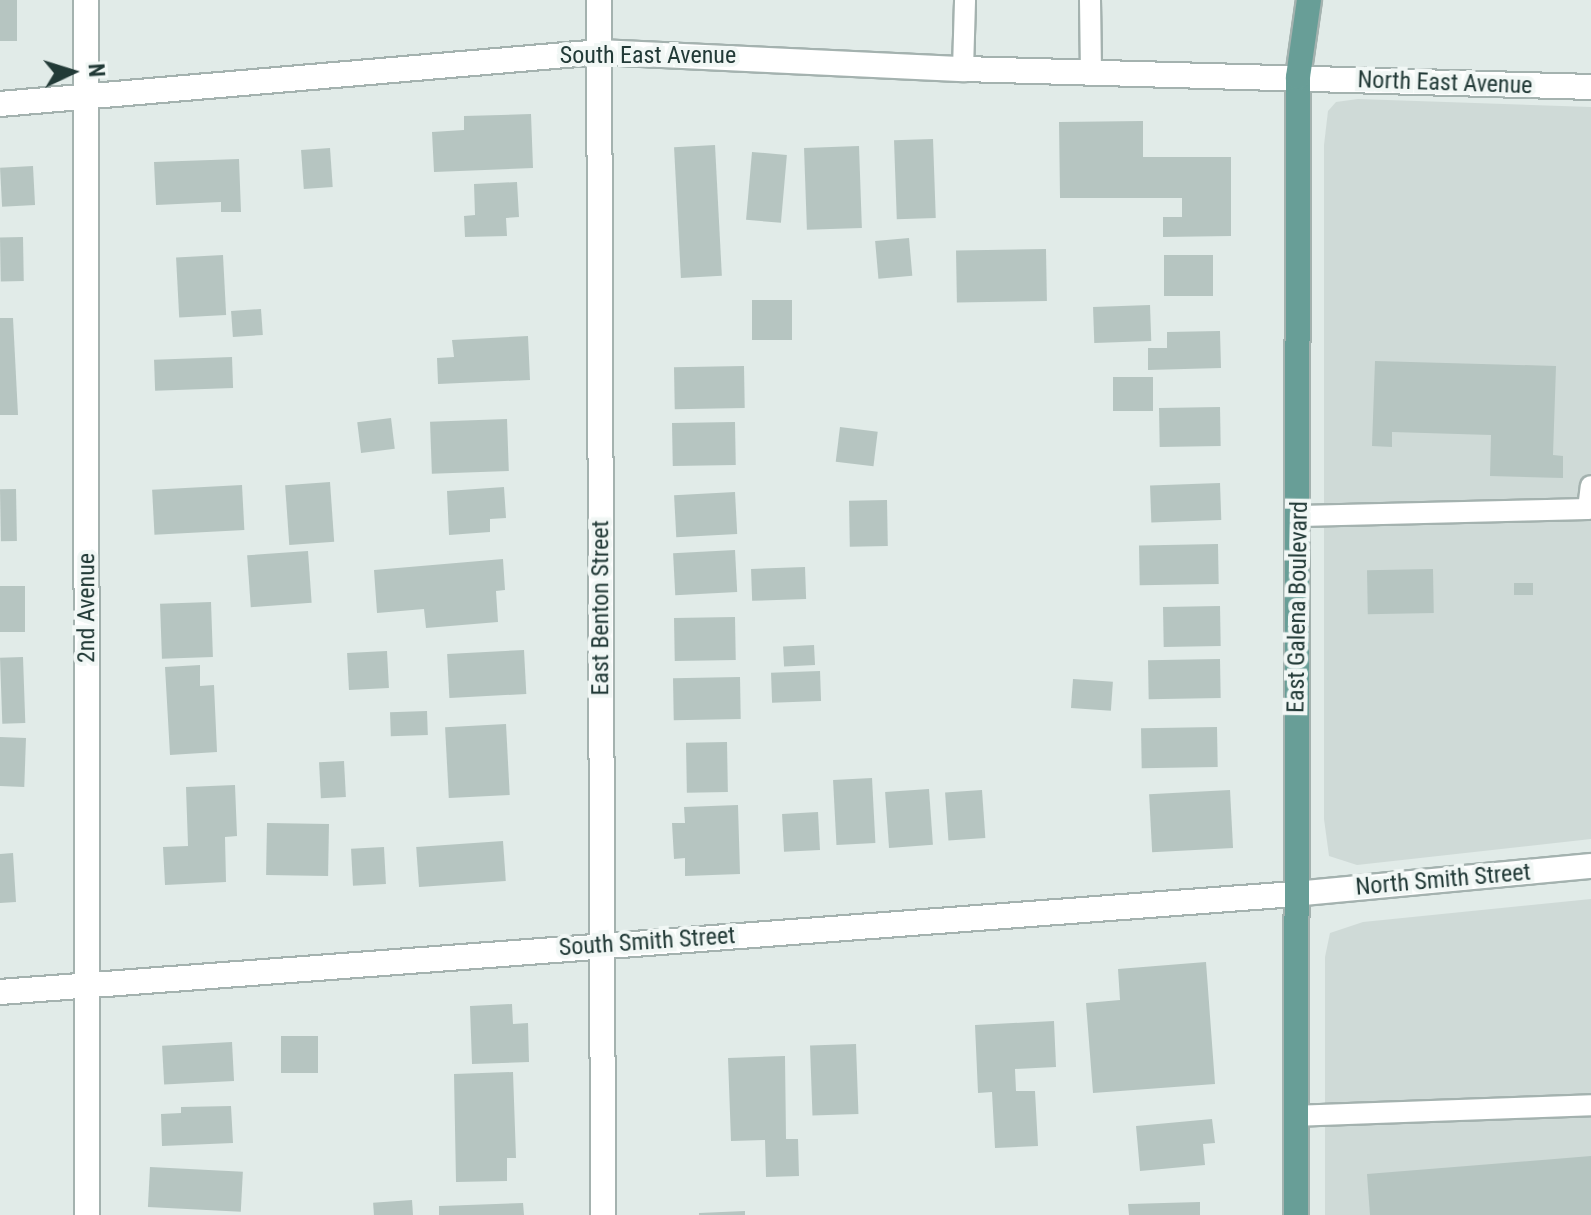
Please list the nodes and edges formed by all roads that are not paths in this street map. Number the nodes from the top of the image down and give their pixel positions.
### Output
1 (86, 0) edge
2 (599, 0) edge
3 (965, 0) edge
4 (1090, 0) edge
5 (1309, 0) edge
6 (600, 52) junction
7 (963, 69) junction
8 (1091, 69) junction
9 (1298, 77) junction
10 (1591, 87) edge
11 (87, 96) junction
12 (0, 104) edge
13 (1591, 486) edge
14 (1300, 516) junction
15 (1591, 866) edge
16 (1294, 894) junction
17 (603, 945) junction
18 (87, 984) junction
19 (0, 992) edge
20 (1591, 1105) edge
21 (1295, 1116) junction
22 (87, 1215) edge
23 (603, 1215) edge
24 (1296, 1215) edge

1 - 11 street, 2nd Avenue
2 - 6 street, East Benton Street
3 - 7 lane
4 - 8 lane
5 - 9 main road, East Galena Boulevard
6 - 7 street, South East Avenue
6 - 11 street, South East Avenue
6 - 17 street, East Benton Street
7 - 8 street, South East Avenue
8 - 9 street, South East Avenue
9 - 10 street, North East Avenue
9 - 14 main road, East Galena Boulevard
11 - 12 street, South East Avenue
11 - 18 street, 2nd Avenue
13 - 14 lane
14 - 16 main road, East Galena Boulevard
15 - 16 street, North Smith Street
16 - 17 street, South Smith Street
16 - 21 main road, East Galena Boulevard
17 - 18 street, South Smith Street
17 - 23 street, East Benton Street
18 - 19 street, South Smith Street
18 - 22 street, 2nd Avenue
20 - 21 lane
21 - 24 main road, East Galena Boulevard

